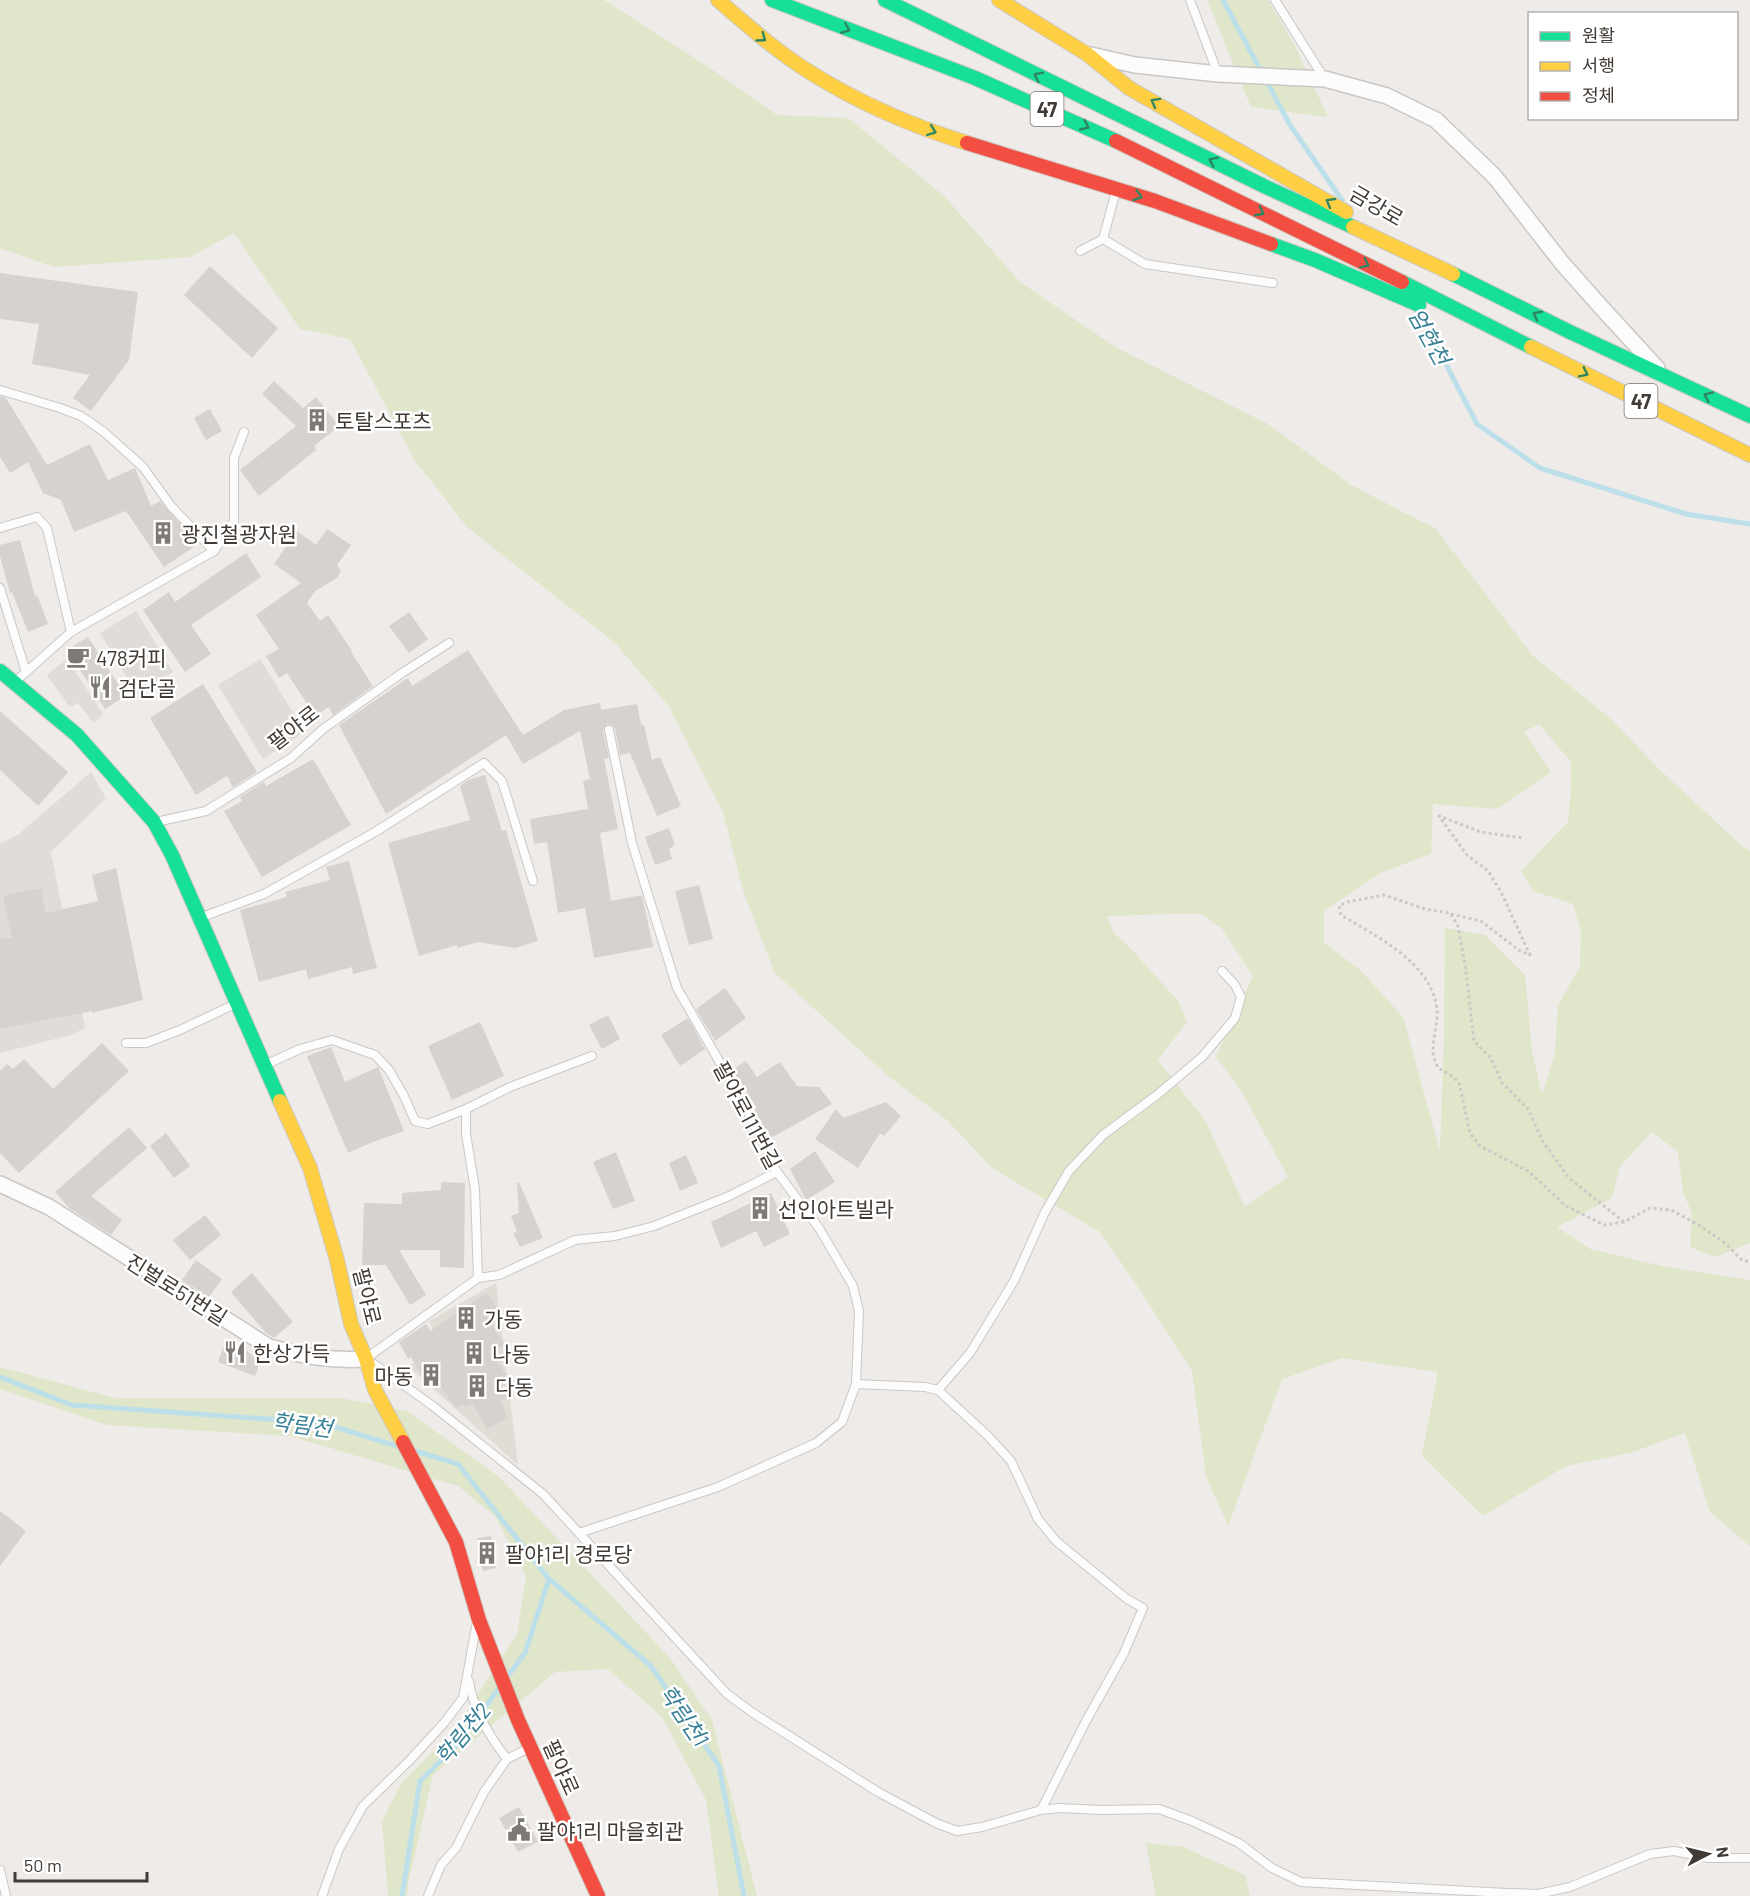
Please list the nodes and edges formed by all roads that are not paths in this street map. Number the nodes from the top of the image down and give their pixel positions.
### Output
1 (718, 0) edge
2 (772, 0) edge
3 (885, 0) edge
4 (999, 0) edge
5 (1190, 0) edge
6 (1275, 0) edge
7 (1087, 54) junction
8 (1222, 75) junction
9 (1325, 79) junction
10 (1117, 189) junction
11 (1103, 239) junction
12 (1080, 250) dead end
13 (1453, 274) junction
14 (1273, 283) dead end
15 (1505, 338) junction
16 (1666, 376) junction
17 (0, 390) edge
18 (1750, 416) edge
19 (244, 432) dead end
20 (1750, 455) edge
21 (0, 528) edge
22 (214, 551) junction
23 (0, 588) edge
24 (71, 632) junction
25 (449, 643) dead end
26 (0, 670) edge
27 (26, 672) junction
28 (14, 682) junction
29 (609, 730) dead end
30 (154, 822) junction
31 (533, 882) dead end
32 (201, 918) junction
33 (1222, 971) dead end
34 (239, 1002) junction
35 (126, 1043) dead end
36 (592, 1056) dead end
37 (266, 1065) junction
38 (466, 1109) junction
39 (777, 1172) junction
40 (0, 1184) edge
41 (478, 1278) junction
42 (366, 1359) junction
43 (856, 1384) junction
44 (938, 1390) junction
45 (579, 1533) junction
46 (478, 1617) junction
47 (467, 1674) junction
48 (530, 1747) junction
49 (507, 1760) junction
50 (1041, 1810) junction
51 (1750, 1858) edge
52 (0, 1870) edge
53 (6, 1896) edge
54 (322, 1896) edge
55 (428, 1896) edge
56 (597, 1896) edge

1 -> 10 main road
2 -> 15 main road, 47
13 -> 3 main road, 47
4 - 7 main road, 금강로
5 - 8 lane
6 - 9 lane
7 - 8 street
13 -> 7 main road, 금강로
8 - 9 street
9 - 16 street
10 - 11 lane
10 -> 15 main road
11 - 12 lane
11 - 14 lane
16 -> 13 main road, 금강로 / 47
15 -> 20 main road, 47
18 -> 16 main road, 금강로 / 47
17 - 22 lane
19 - 22 lane
21 - 24 lane
22 - 24 lane
23 - 27 lane
24 - 27 lane
25 - 30 lane, 팔야로
26 - 28 main road, 팔야로
27 - 28 lane
28 - 30 main road, 팔야로
29 - 39 lane, 팔야로111번길
30 - 32 main road, 팔야로
31 - 32 lane
32 - 34 main road, 팔야로
33 - 44 lane
34 - 35 lane
34 - 37 main road, 팔야로
36 - 38 lane
37 - 38 lane
37 - 42 main road, 팔야로
38 - 41 lane
39 - 41 lane, 팔야로
39 - 43 lane, 팔야로111번길
40 - 42 street, 진벌로51번길
41 - 42 lane, 팔야로
42 - 45 lane
42 - 46 main road, 팔야로
43 - 44 lane
43 - 45 lane, 팔야로111번길
44 - 50 lane
45 - 50 lane
46 - 47 lane
46 - 48 main road, 팔야로
47 - 49 lane
47 - 54 lane
48 - 49 lane
48 - 56 main road, 팔야로
49 - 55 lane
50 - 51 lane
52 - 53 lane

